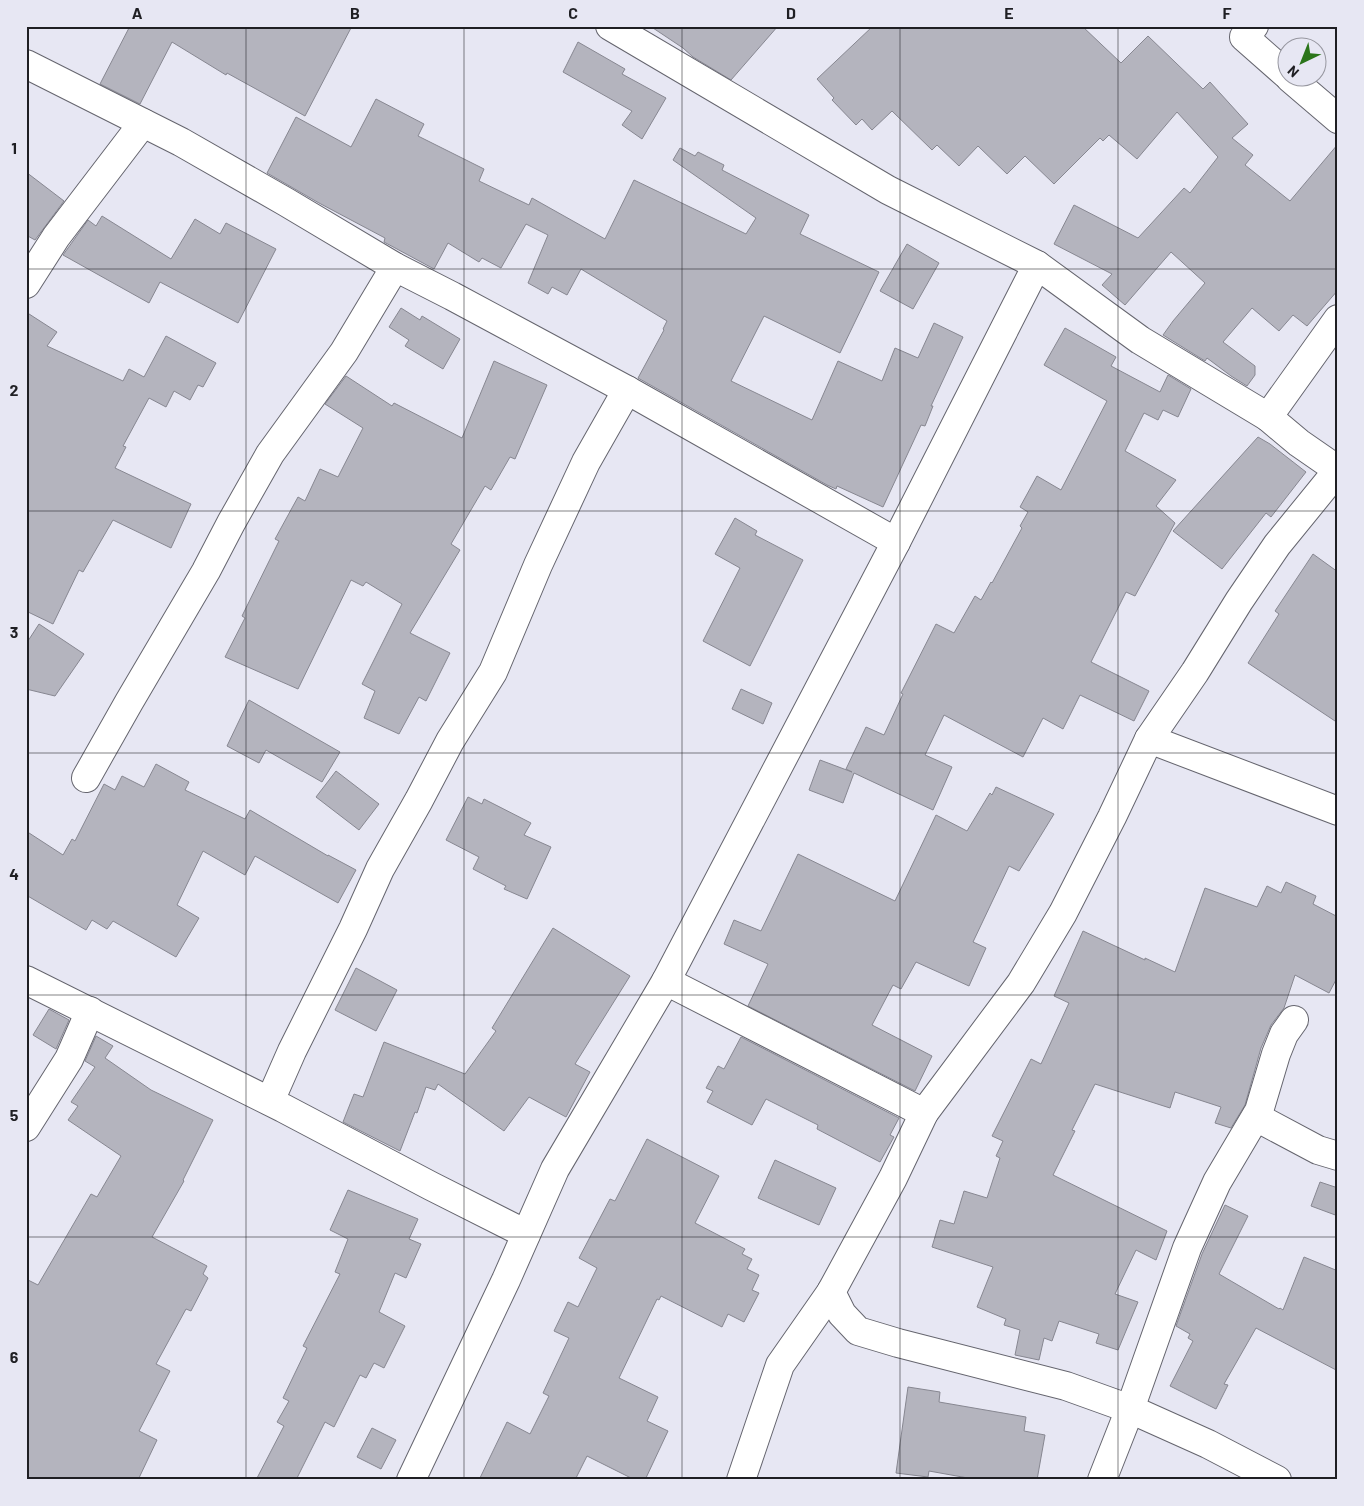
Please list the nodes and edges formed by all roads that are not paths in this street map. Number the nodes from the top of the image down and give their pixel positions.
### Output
1 (610, 26) edge
2 (1254, 26) edge
3 (26, 64) edge
4 (1276, 65) edge
5 (1302, 88) edge
6 (1338, 119) edge
7 (143, 123) junction
8 (1037, 264) junction
9 (396, 267) junction
10 (26, 284) edge
11 (1338, 319) edge
12 (627, 390) junction
13 (1268, 417) junction
14 (1338, 470) edge
15 (896, 542) junction
16 (1149, 739) junction
17 (86, 778) dead end
18 (1338, 811) edge
19 (26, 980) edge
20 (666, 981) junction
21 (90, 1011) junction
22 (1294, 1020) dead end
23 (270, 1101) junction
24 (924, 1113) junction
25 (1256, 1117) junction
26 (26, 1127) edge
27 (1338, 1156) edge
28 (526, 1234) junction
29 (831, 1292) junction
30 (1130, 1409) junction
31 (411, 1480) edge
32 (742, 1480) edge
33 (1102, 1480) edge
34 (1277, 1480) edge

1 - 8 street
2 - 4 street
3 - 7 street
5 - 6 street
7 - 9 street
7 - 10 street
8 - 13 street
8 - 15 street
9 - 12 street
9 - 17 street
11 - 13 street
12 - 15 street
12 - 23 street
13 - 14 street
14 - 16 street
15 - 20 street
16 - 18 street
16 - 24 street
19 - 21 street
20 - 24 street
20 - 28 street
21 - 23 street
21 - 26 street
22 - 25 street
23 - 28 street
24 - 29 street
25 - 27 street
25 - 30 street
28 - 31 street
29 - 30 street
29 - 32 street
30 - 33 street
30 - 34 street

